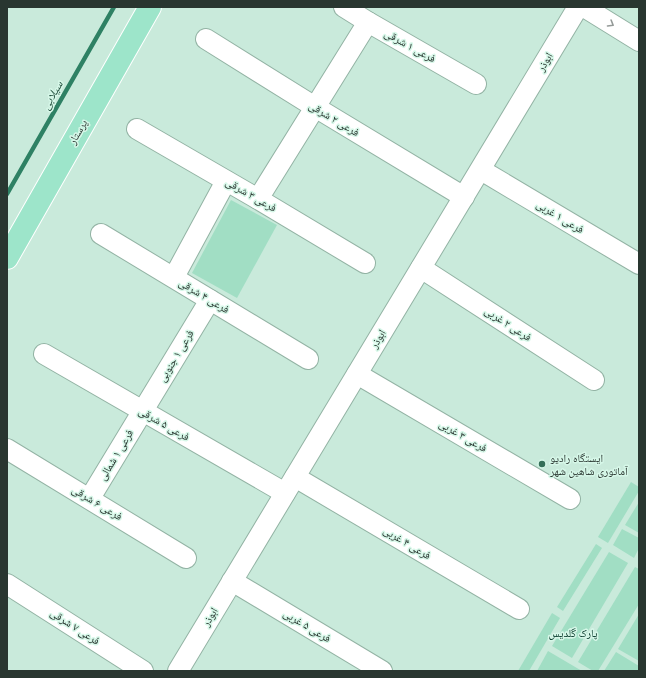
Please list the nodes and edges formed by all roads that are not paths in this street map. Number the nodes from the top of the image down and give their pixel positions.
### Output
1 (150, 7) edge
2 (344, 7) edge
3 (578, 7) edge
4 (584, 7) edge
5 (368, 22) junction
6 (206, 38) dead end
7 (639, 41) edge
8 (476, 84) dead end
9 (315, 107) junction
10 (137, 129) dead end
11 (481, 170) junction
12 (226, 181) junction
13 (464, 197) junction
14 (258, 199) junction
15 (101, 234) dead end
16 (7, 258) edge
17 (365, 263) dead end
18 (639, 264) edge
19 (421, 268) junction
20 (174, 278) junction
21 (210, 300) junction
22 (44, 354) dead end
23 (308, 359) dead end
24 (357, 374) junction
25 (594, 380) dead end
26 (142, 412) junction
27 (7, 449) edge
28 (290, 485) junction
29 (90, 498) junction
30 (570, 499) dead end
31 (186, 558) dead end
32 (232, 581) junction
33 (7, 584) edge
34 (519, 609) dead end
35 (144, 671) edge
36 (178, 671) edge
37 (382, 671) edge

1 - 16 main road, پرستار
2 - 5 street, فرعی ۱ شرقی
3 - 11 street, ابوذر
4 -> 7 street
5 - 8 street, فرعی ۱ شرقی
5 - 9 street
6 - 9 street, فرعی ۲ شرقی
9 - 13 street, فرعی ۲ شرقی
9 - 14 street
10 - 12 street, فرعی ۳ شرقی
11 - 13 street, ابوذر
11 - 18 street, فرعی ۱ غربی
12 - 14 street, فرعی ۳ شرقی
12 - 20 street
13 - 19 street, ابوذر
14 - 17 street, فرعی ۳ شرقی
15 - 20 street, فرعی ۴ شرقی
19 - 24 street, ابوذر
19 - 25 street, فرعی ۲ غربی
20 - 21 street, فرعی ۴ شرقی
21 - 23 street, فرعی ۴ شرقی
21 - 26 street, فرعی ۱ جنوبی
22 - 26 street, فرعی ۵ شرقی
24 - 28 street, ابوذر
24 - 30 street, فرعی ۳ غربی
26 - 28 street, فرعی ۵ شرقی
26 - 29 street, فرعی ۱ شمالی
27 - 29 street, فرعی ۶ شرقی
28 - 32 street, ابوذر
28 - 34 street, فرعی ۴ غربی
29 - 31 street, فرعی ۶ شرقی
32 - 36 street, ابوذر
32 - 37 street, فرعی ۵ غربی
33 - 35 street, فرعی ۷ شرقی

